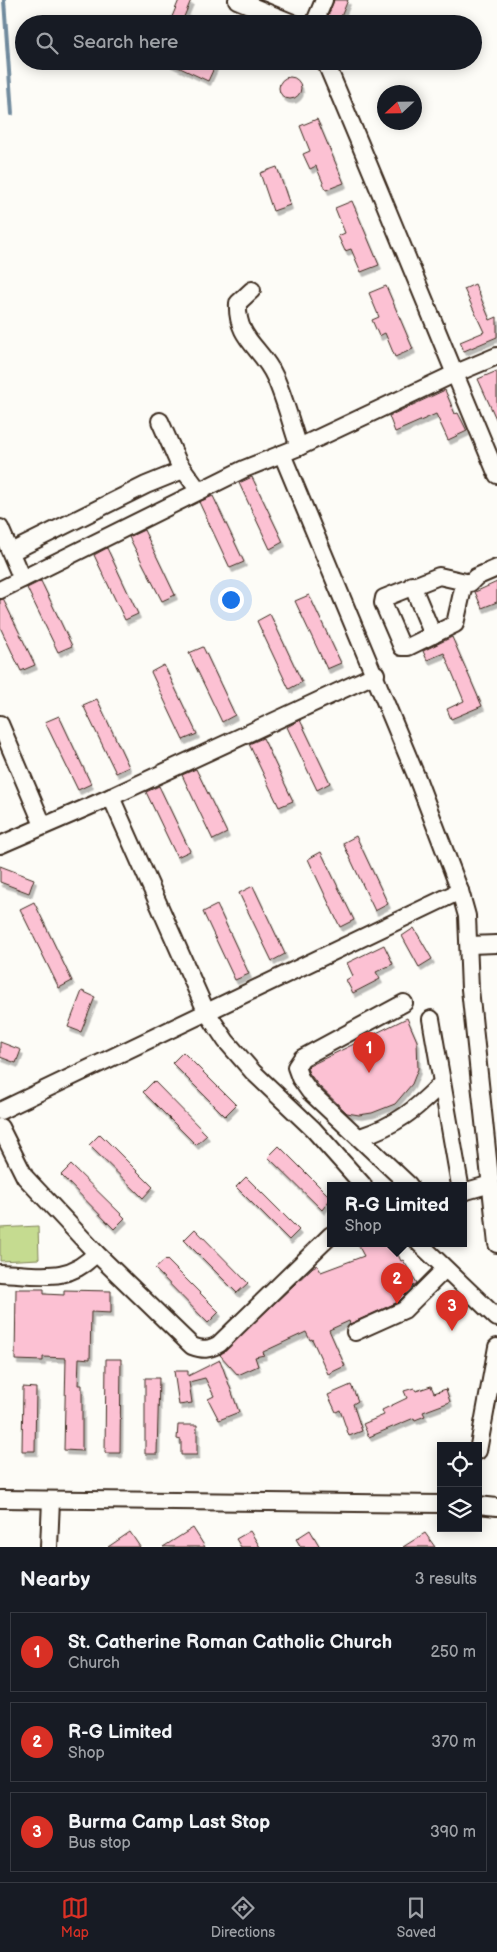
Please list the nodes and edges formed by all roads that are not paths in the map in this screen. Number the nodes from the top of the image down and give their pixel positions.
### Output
1 (237, 0) edge
2 (324, 0) edge
3 (273, 15) edge
4 (318, 15) edge
5 (329, 70) edge
6 (252, 290) dead end
7 (497, 356) edge
8 (454, 374) junction
9 (160, 421) dead end
10 (299, 446) junction
11 (282, 454) junction
12 (183, 470) junction
13 (497, 475) edge
14 (199, 491) junction
15 (0, 528) edge
16 (11, 552) junction
17 (497, 568) edge
18 (22, 579) junction
19 (464, 584) junction
20 (412, 586) junction
21 (0, 590) edge
22 (433, 635) junction
23 (376, 674) junction
24 (0, 724) edge
25 (110, 797) junction
26 (44, 825) junction
27 (0, 845) edge
28 (460, 891) junction
29 (497, 944) edge
30 (469, 945) junction
31 (404, 1003) dead end
32 (206, 1011) junction
33 (431, 1019) dead end
34 (442, 1083) junction
35 (0, 1111) edge
36 (0, 1127) edge
37 (360, 1137) junction
38 (360, 1182) edge
39 (405, 1182) edge
40 (459, 1182) edge
41 (491, 1184) junction
42 (467, 1191) edge
43 (327, 1239) edge
44 (497, 1244) edge
45 (423, 1247) edge
46 (96, 1253) junction
47 (445, 1269) junction
48 (0, 1273) edge
49 (497, 1318) edge
50 (355, 1332) dead end
51 (497, 1347) edge
52 (480, 1442) edge
53 (0, 1500) edge
54 (51, 1500) junction
55 (437, 1504) edge
56 (482, 1505) edge
57 (497, 1507) edge
58 (49, 1547) edge

1 - 3 street
2 - 4 street
5 - 8 street
6 - 10 street
7 - 8 street
8 - 10 street
8 - 13 street
9 - 12 street
10 - 11 street
11 - 14 street
11 - 23 street
12 - 14 street
12 - 16 street
14 - 18 street
15 - 16 street
16 - 18 street
17 - 19 street
18 - 21 street
19 - 20 street
19 - 22 street
20 - 22 street
20 - 22 street
23 - 25 street
23 - 28 street
24 - 26 street
25 - 26 street
25 - 32 street
26 - 27 street
28 - 30 street
28 - 32 street
29 - 30 street
30 - 41 street
31 - 37 street
32 - 35 street
32 - 38 street
33 - 34 street
34 - 37 street
34 - 40 street
36 - 46 street
37 - 39 street
41 - 42 street
41 - 44 street
43 - 46 street
45 - 47 street
46 - 48 street
47 - 49 street
47 - 50 street
51 - 52 street
53 - 54 street
54 - 55 street
54 - 58 street
56 - 57 street

